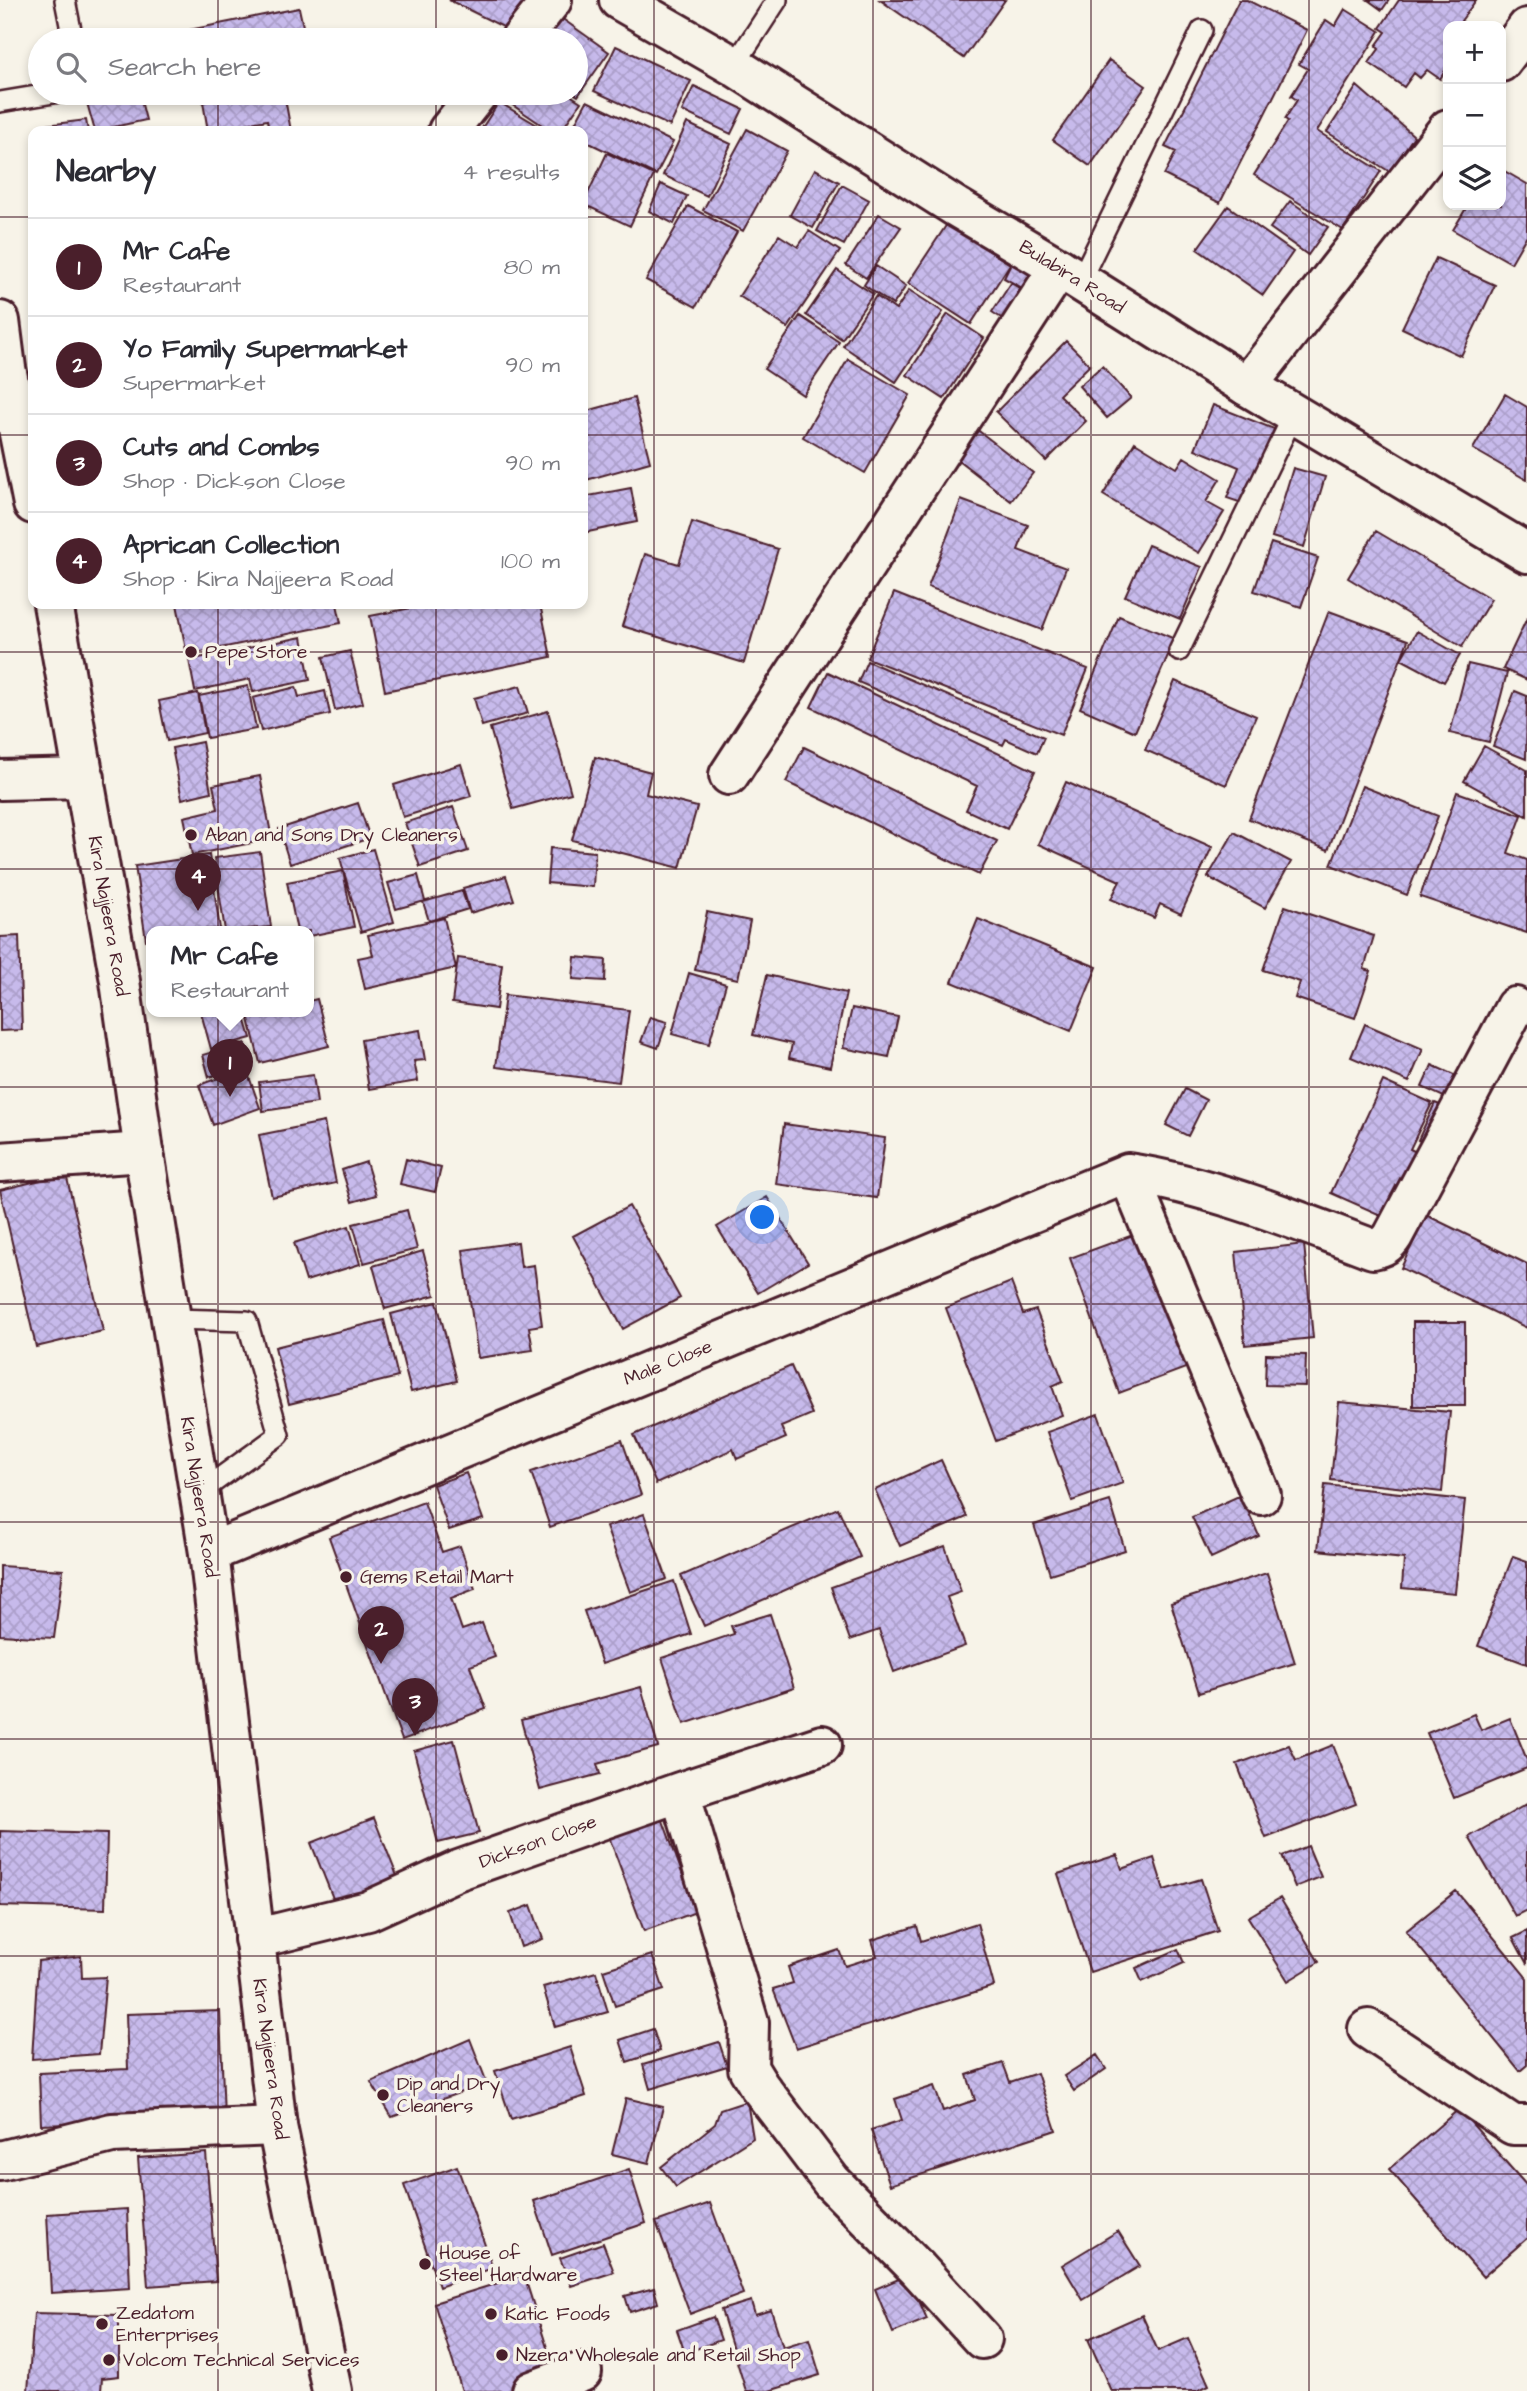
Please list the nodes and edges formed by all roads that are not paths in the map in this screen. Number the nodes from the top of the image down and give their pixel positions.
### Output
1 (65, 0) edge
2 (552, 0) edge
3 (619, 0) edge
4 (777, 0) edge
5 (71, 28) edge
6 (530, 28) edge
7 (1527, 28) edge
8 (1202, 30) dead end
9 (1506, 55) edge
10 (734, 66) junction
11 (28, 97) edge
12 (0, 102) edge
13 (469, 105) edge
14 (452, 126) edge
15 (1443, 135) edge
16 (1069, 275) junction
17 (0, 321) edge
18 (3, 368) edge
19 (1248, 386) junction
20 (1293, 414) junction
21 (28, 481) edge
22 (1527, 553) edge
23 (54, 609) edge
24 (1179, 651) dead end
25 (729, 775) dead end
26 (85, 778) junction
27 (0, 780) edge
28 (1515, 1007) dead end
29 (144, 1152) junction
30 (0, 1162) edge
31 (1128, 1173) junction
32 (171, 1319) junction
33 (199, 1493) junction
34 (1261, 1495) dead end
35 (209, 1553) junction
36 (822, 1745) dead end
37 (680, 1792) junction
38 (254, 1939) junction
39 (1368, 2029) dead end
40 (1527, 2125) edge
41 (277, 2126) junction
42 (0, 2161) edge
43 (982, 2339) dead end
44 (582, 2372) dead end
45 (332, 2391) edge
46 (532, 2391) edge

1 - 5 lane
2 - 6 street
3 - 10 street, Bulabira Road
4 - 10 lane
7 - 9 street
8 - 16 lane
10 - 16 street, Bulabira Road
11 - 12 lane
13 - 14 street
15 - 19 street
16 - 19 street, Bulabira Road
16 - 25 street
17 - 18 street
18 - 21 street
19 - 20 street, Bulabira Road
20 - 22 street, Bulabira Road
20 - 24 lane
23 - 26 street, Kira Najjeera Road
26 - 27 street
26 - 29 street, Kira Najjeera Road
28 - 31 street
29 - 30 street
29 - 32 street, Kira Najjeera Road
31 - 34 street
31 - 35 street, Male Close
32 - 33 street, Kira Najjeera Road
32 - 33 lane
33 - 35 street, Kira Najjeera Road
35 - 38 street, Kira Najjeera Road
36 - 37 street, Dickson Close
37 - 38 street, Dickson Close
37 - 43 street
38 - 41 street, Kira Najjeera Road
39 - 40 street
41 - 42 street
41 - 45 street, Kira Najjeera Road
44 - 46 street

